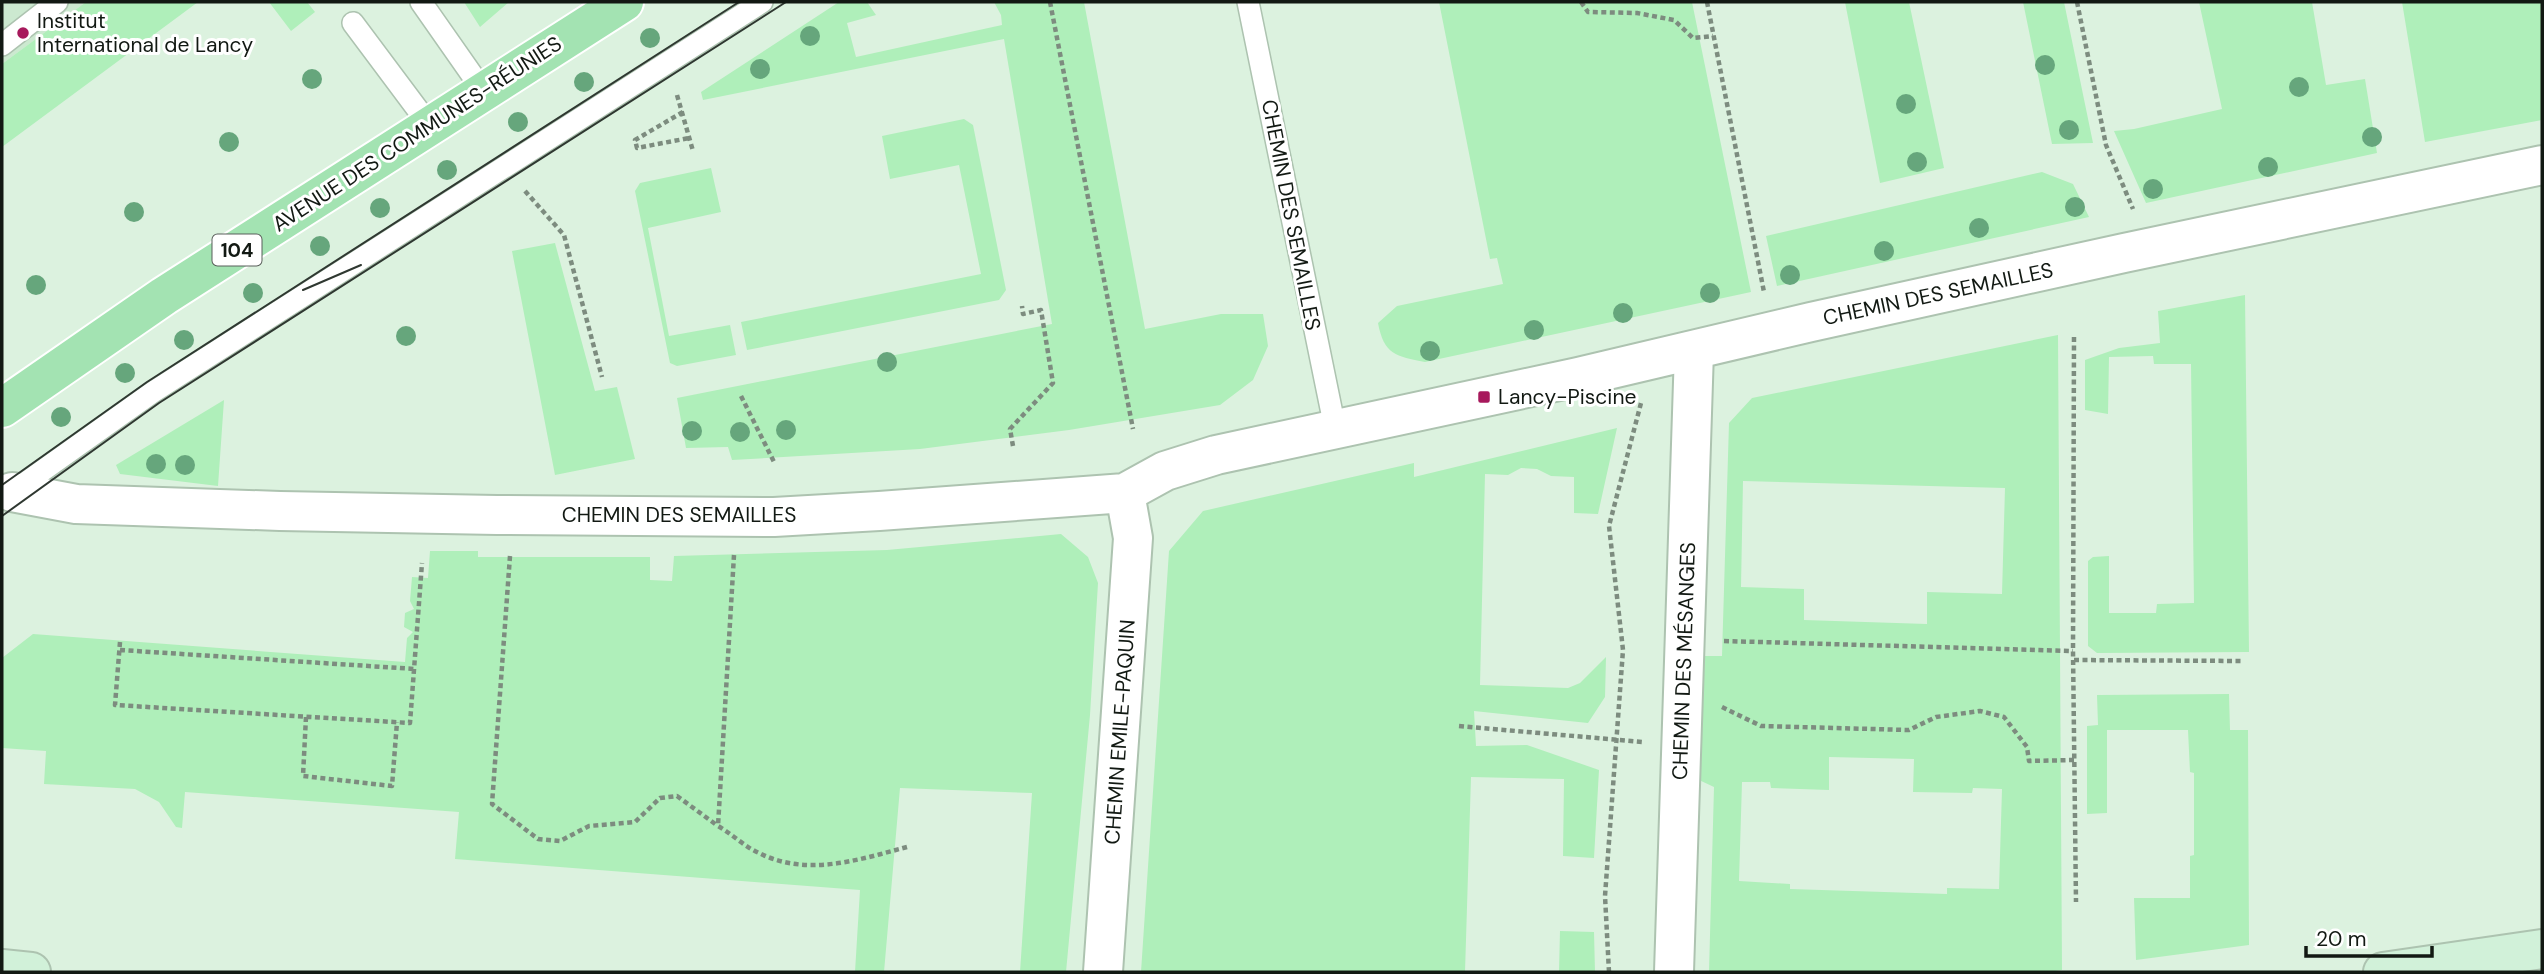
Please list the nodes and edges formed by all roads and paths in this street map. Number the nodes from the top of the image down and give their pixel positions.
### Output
1 (57, 2) edge
2 (421, 2) edge
3 (624, 2) edge
4 (762, 2) edge
5 (1050, 2) edge
6 (1248, 2) edge
7 (1581, 2) edge
8 (1707, 2) edge
9 (2077, 2) edge
10 (353, 23) dead end
11 (1714, 36) junction
12 (2, 45) edge
13 (484, 92) junction
14 (675, 92) dead end
15 (683, 112) junction
16 (430, 126) junction
17 (689, 138) junction
18 (693, 152) dead end
19 (2542, 165) edge
20 (524, 191) dead end
21 (2134, 212) dead end
22 (1765, 296) dead end
23 (1022, 306) dead end
24 (2074, 337) dead end
25 (1695, 351) junction
26 (602, 377) dead end
27 (741, 396) dead end
28 (1642, 402) dead end
29 (2, 408) edge
30 (1335, 428) junction
31 (1133, 429) dead end
32 (1013, 446) dead end
33 (775, 464) dead end
34 (1125, 493) junction
35 (7, 496) edge
36 (511, 545) dead end
37 (734, 547) dead end
38 (422, 563) dead end
39 (1685, 640) junction
40 (120, 642) dead end
41 (120, 650) junction
42 (2073, 651) junction
43 (2074, 660) junction
44 (2241, 661) dead end
45 (415, 669) junction
46 (1683, 689) junction
47 (306, 717) junction
48 (397, 722) junction
49 (1459, 726) dead end
50 (1618, 741) junction
51 (1681, 743) junction
52 (2074, 760) junction
53 (718, 825) junction
54 (907, 847) dead end
55 (2076, 902) dead end
56 (2542, 949) edge
57 (2, 969) edge
58 (2395, 971) edge
59 (32, 972) edge
60 (1103, 972) edge
61 (1609, 972) edge
62 (1674, 972) edge

1 - 12 lane
2 - 13 lane
3 - 13 main road, AVENUE DES COMMUNES-RÉUNIES / 104
4 - 35 lane
5 - 31 path
6 - 30 lane, CHEMIN DES SEMAILLES
7 - 11 path
8 - 11 path
9 - 21 path
10 - 16 lane
11 - 22 path
13 - 16 main road, AVENUE DES COMMUNES-RÉUNIES / 104
14 - 15 path
15 - 17 path
15 - 17 path
16 - 29 main road, AVENUE DES COMMUNES-RÉUNIES / 104
17 - 18 path
19 - 25 street, CHEMIN DES SEMAILLES
20 - 26 path
23 - 32 path
24 - 42 path
25 - 30 street, CHEMIN DES SEMAILLES
25 - 39 street, CHEMIN DES MÉSANGES
27 - 33 path
28 - 50 path
30 - 34 street, CHEMIN DES SEMAILLES
34 - 35 street, CHEMIN DES SEMAILLES
34 - 60 street, CHEMIN EMILE-PAQUIN
36 - 53 path
37 - 53 path
38 - 45 path
39 - 42 path
39 - 46 street, CHEMIN DES MÉSANGES
40 - 41 path
41 - 45 path
41 - 47 path
42 - 43 path
43 - 44 path
43 - 52 path
45 - 48 path
46 - 51 street, CHEMIN DES MÉSANGES
46 - 52 path
47 - 48 path
47 - 48 path
49 - 50 path
50 - 51 path
50 - 61 path
51 - 62 street, CHEMIN DES MÉSANGES
52 - 55 path
53 - 54 path
56 - 58 street
57 - 59 street

